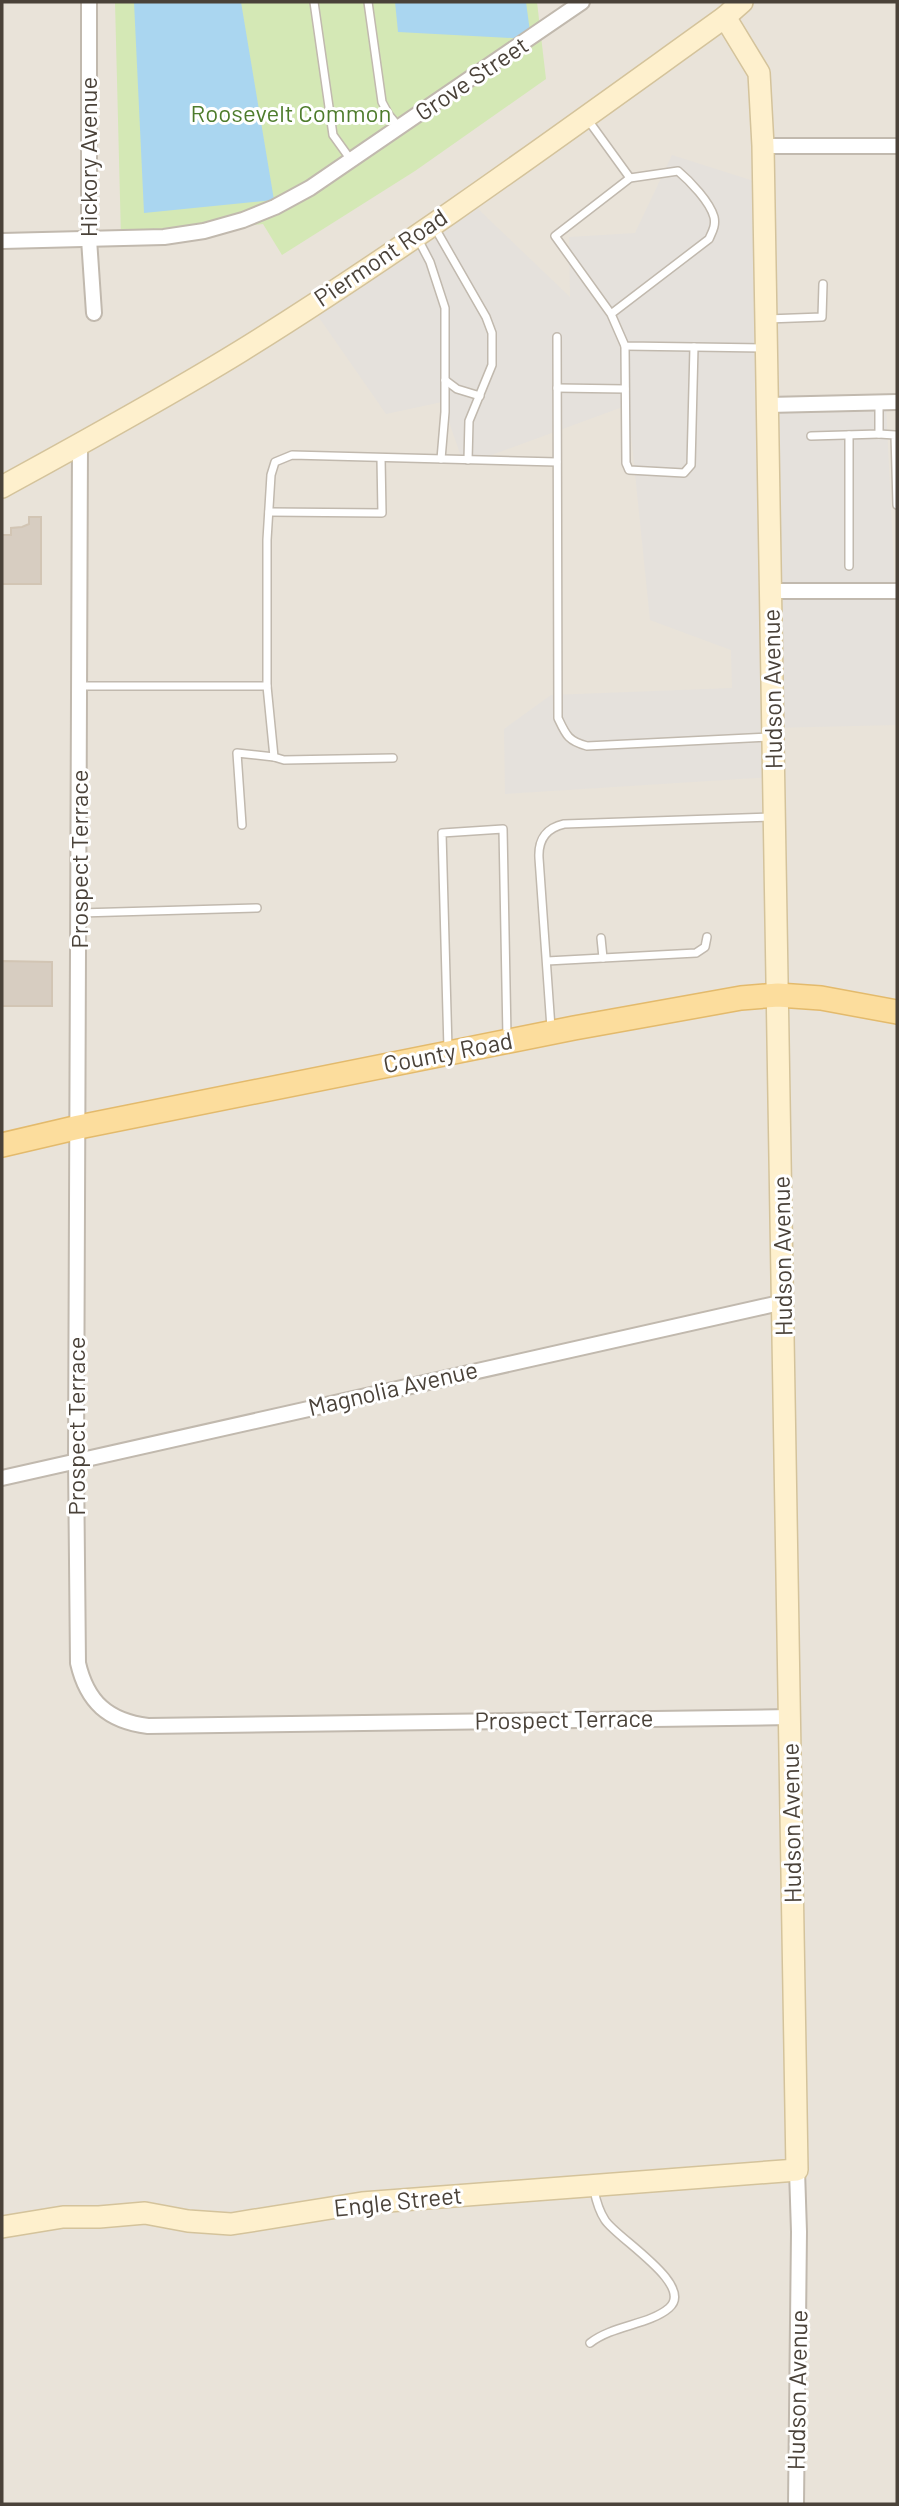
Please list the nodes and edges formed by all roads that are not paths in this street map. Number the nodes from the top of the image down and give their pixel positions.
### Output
1 (89, 2) edge
2 (314, 2) edge
3 (368, 2) edge
4 (582, 2) edge
5 (743, 2) edge
6 (725, 17) junction
7 (585, 117) junction
8 (400, 128) junction
9 (763, 146) junction
10 (897, 146) edge
11 (351, 160) junction
12 (630, 178) junction
13 (424, 230) junction
14 (89, 239) junction
15 (2, 241) edge
16 (823, 284) dead end
17 (93, 313) dead end
18 (611, 314) junction
19 (766, 320) junction
20 (556, 337) dead end
21 (625, 346) junction
22 (694, 347) junction
23 (767, 348) junction
24 (445, 380) junction
25 (557, 388) junction
26 (625, 389) junction
27 (480, 396) junction
28 (897, 402) edge
29 (878, 403) junction
30 (768, 405) junction
31 (879, 434) junction
32 (849, 435) junction
33 (811, 436) dead end
34 (80, 444) junction
35 (381, 458) junction
36 (441, 459) junction
37 (468, 460) junction
38 (557, 462) junction
39 (2, 488) edge
40 (897, 505) edge
41 (269, 512) junction
42 (849, 566) dead end
43 (897, 591) edge
44 (771, 592) junction
45 (80, 686) junction
46 (267, 686) junction
47 (774, 737) junction
48 (274, 757) junction
49 (393, 758) dead end
50 (775, 817) junction
51 (242, 825) dead end
52 (257, 908) dead end
53 (80, 913) junction
54 (707, 937) dead end
55 (601, 938) dead end
56 (603, 958) junction
57 (547, 961) junction
58 (778, 995) junction
59 (897, 1012) edge
60 (551, 1032) junction
61 (507, 1041) junction
62 (449, 1053) junction
63 (79, 1127) junction
64 (2, 1145) edge
65 (784, 1302) junction
66 (76, 1460) junction
67 (2, 1478) edge
68 (791, 1717) junction
69 (797, 2170) junction
70 (593, 2185) junction
71 (2, 2227) edge
72 (590, 2343) dead end
73 (796, 2504) edge

1 - 14 street, Hickory Avenue
2 - 11 lane
3 - 8 lane
4 - 8 street, Grove Street
5 - 6 street, Piermont Road
6 - 7 street, Piermont Road
6 - 9 street, Hudson Avenue
7 - 12 lane
7 - 13 street, Piermont Road
8 - 11 street, Grove Street
9 - 10 street
9 - 19 street, Hudson Avenue
11 - 14 street, Grove Street
12 - 18 lane
12 - 18 lane
13 - 24 lane
13 - 27 lane
13 - 34 street, Piermont Road
14 - 15 street, Grove Street
14 - 17 street, Hickory Avenue
16 - 19 lane
18 - 21 lane
19 - 23 street, Hudson Avenue
20 - 25 lane
21 - 22 lane
21 - 26 lane
22 - 23 lane
22 - 26 lane
23 - 30 street, Hudson Avenue
24 - 27 lane
24 - 36 lane
25 - 26 lane
25 - 38 lane
27 - 37 lane
28 - 29 street
29 - 30 street
29 - 31 lane
30 - 44 street, Hudson Avenue
31 - 32 lane
31 - 40 lane
32 - 33 lane
32 - 42 lane
34 - 39 street, Piermont Road
34 - 45 street, Prospect Terrace
35 - 36 lane
35 - 41 lane
35 - 41 lane
36 - 37 lane
37 - 38 lane
38 - 47 lane
41 - 46 lane
43 - 44 street
44 - 47 street, Hudson Avenue
45 - 46 lane
45 - 53 street, Prospect Terrace
46 - 48 lane
47 - 50 street, Hudson Avenue
48 - 49 lane
48 - 51 lane
50 - 57 lane
50 - 58 street, Hudson Avenue
52 - 53 lane
53 - 63 street, Prospect Terrace
54 - 56 lane
55 - 56 lane
56 - 57 lane
57 - 60 lane
58 - 59 main road, County Road
58 - 60 main road, County Road
58 - 65 street, Hudson Avenue
60 - 61 main road, County Road
61 - 62 main road, County Road
61 - 62 lane
62 - 63 main road, County Road
63 - 64 main road, County Road
63 - 66 street, Prospect Terrace
65 - 66 street, Magnolia Avenue
65 - 68 street, Hudson Avenue
66 - 67 street, Magnolia Avenue
66 - 68 street, Prospect Terrace
68 - 69 street, Hudson Avenue
69 - 70 street, Engle Street
69 - 73 street, Hudson Avenue
70 - 71 street, Engle Street
70 - 72 lane

